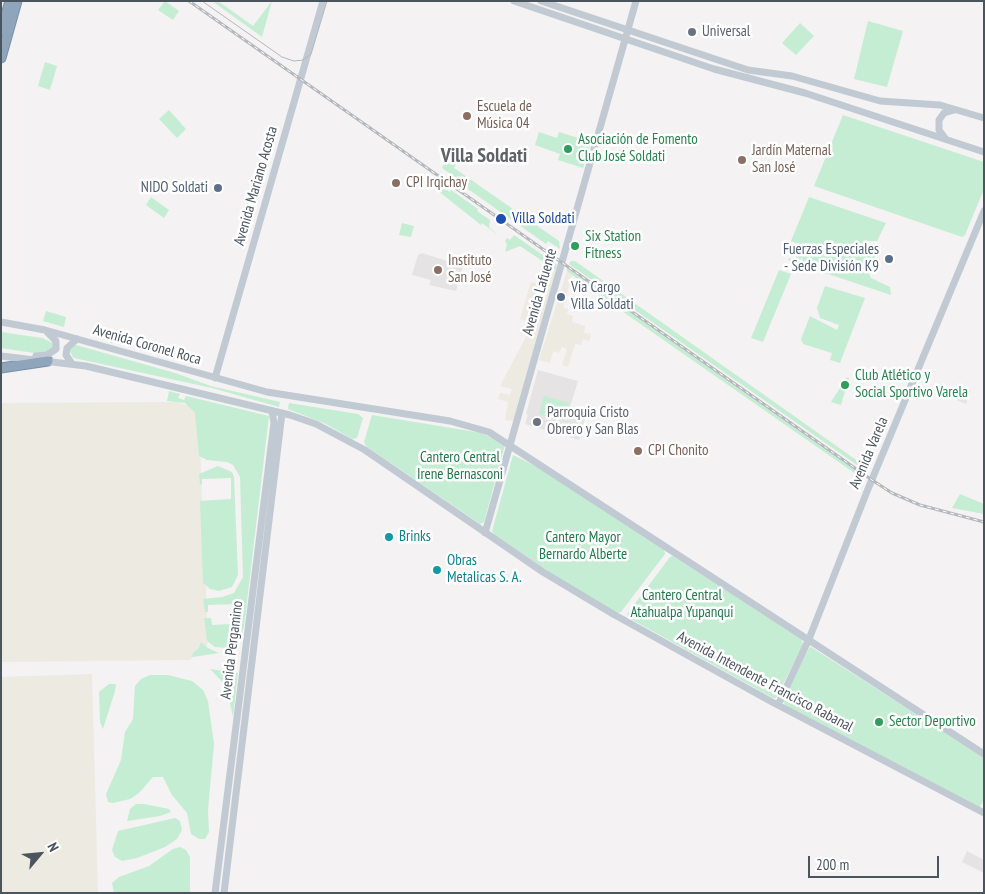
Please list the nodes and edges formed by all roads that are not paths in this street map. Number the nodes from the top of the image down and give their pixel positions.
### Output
1 (10, 1) edge
2 (18, 1) edge
3 (323, 1) edge
4 (514, 1) edge
5 (540, 1) edge
6 (636, 1) edge
7 (1, 30) edge
8 (628, 31) junction
9 (626, 40) junction
10 (1, 58) edge
11 (957, 110) junction
12 (984, 118) edge
13 (949, 140) junction
14 (984, 152) edge
15 (984, 211) edge
16 (1, 322) edge
17 (45, 330) junction
18 (77, 339) junction
19 (1, 352) edge
20 (1, 356) edge
21 (48, 361) junction
22 (72, 364) junction
23 (1, 368) edge
24 (215, 378) junction
25 (272, 411) junction
26 (282, 413) junction
27 (510, 445) junction
28 (485, 533) junction
29 (809, 639) junction
30 (778, 705) junction
31 (984, 754) edge
32 (984, 813) edge
33 (215, 893) edge
34 (224, 893) edge

1 - 7 highway
2 - 10 highway
3 - 24 main road, Avenida Mariano Acosta
4 - 9 main road
5 - 8 main road
6 - 8 main road, Avenida Lafuente
8 - 9 main road, Avenida Lafuente
8 - 11 main road
9 - 13 main road
9 - 27 main road, Avenida Lafuente
11 - 12 main road
11 - 13 main road
13 - 14 main road
15 - 29 main road, Avenida Varela
16 - 17 main road, Avenida Coronel Roca
17 - 18 main road, Avenida Coronel Roca
17 - 19 main road
18 - 22 main road
18 - 24 main road, Avenida Coronel Roca
20 - 21 main road
21 - 22 main road
21 - 23 highway
22 - 25 main road
24 - 27 main road, Avenida Coronel Roca
25 - 26 main road
25 - 33 main road, Avenida Pergamino
26 - 28 main road, Avenida Intendente Francisco Rabanal
26 - 34 main road, Avenida Pergamino
27 - 28 main road, Avenida Lafuente
27 - 29 main road
28 - 30 main road, Avenida Intendente Francisco Rabanal
29 - 30 main road, Avenida Varela
29 - 31 main road
30 - 32 main road, Avenida Intendente Francisco Rabanal

